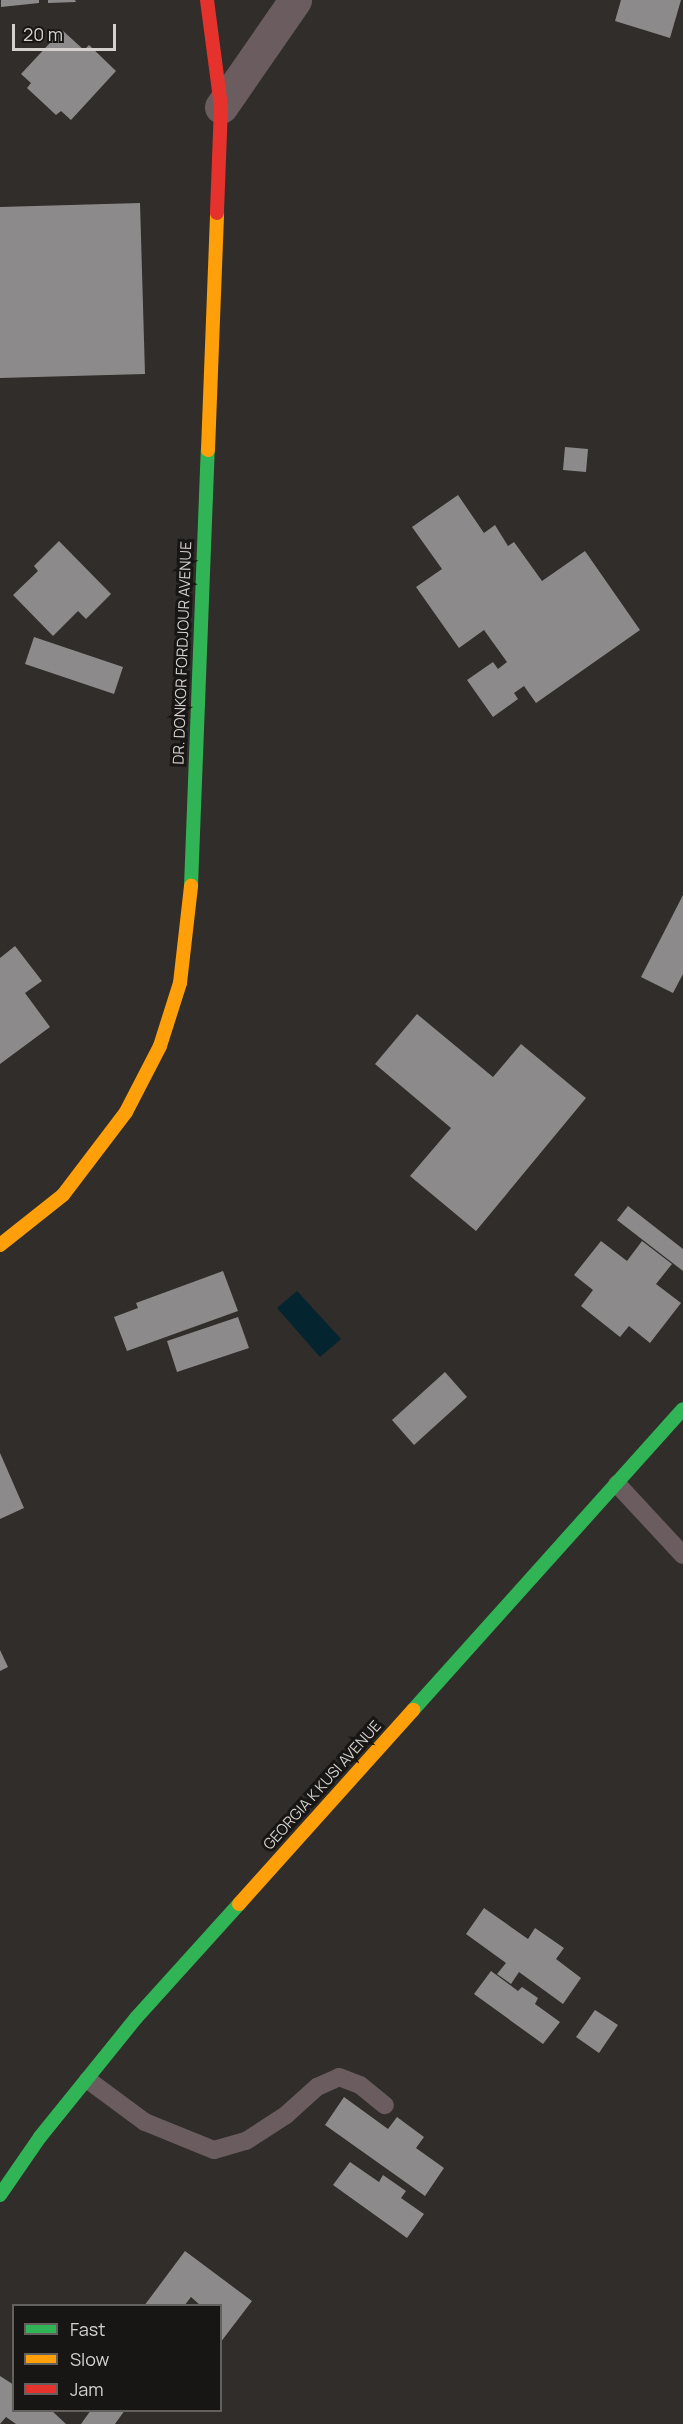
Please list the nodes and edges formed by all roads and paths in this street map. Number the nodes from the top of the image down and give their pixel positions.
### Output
1 (207, 0) edge
2 (295, 0) edge
3 (221, 107) junction
4 (0, 1245) edge
5 (683, 1409) edge
6 (617, 1484) junction
7 (683, 1555) edge
8 (88, 2080) junction
9 (385, 2105) dead end
10 (0, 2194) edge

1 - 3 street, DR. DONKOR FORDJOUR AVENUE
2 - 3 street
3 - 4 street, DR. DONKOR FORDJOUR AVENUE
5 - 6 street, GEORGIA K KUSI AVENUE
6 - 7 lane
6 - 8 street, GEORGIA K KUSI AVENUE
8 - 9 lane
8 - 10 street, GEORGIA K KUSI AVENUE

